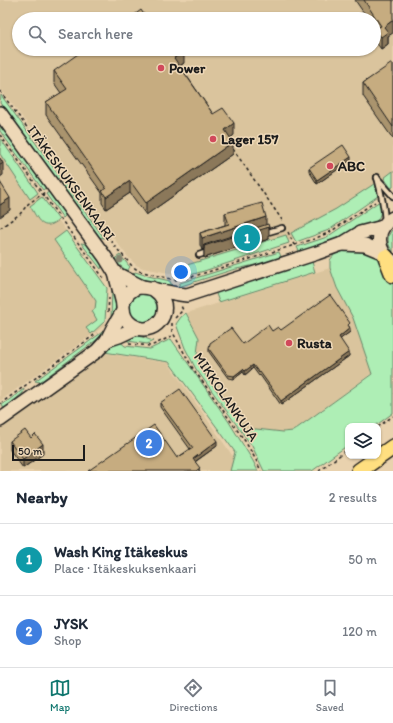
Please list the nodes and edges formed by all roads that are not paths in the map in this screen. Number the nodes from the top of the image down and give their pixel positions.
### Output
1 (0, 113) edge
2 (393, 196) edge
3 (387, 223) edge
4 (284, 227) road end
5 (260, 235) edge
6 (342, 244) junction
7 (214, 250) edge
8 (199, 255) dead end
9 (387, 257) edge
10 (393, 275) edge
11 (110, 277) junction
12 (147, 288) junction
13 (187, 294) junction
14 (123, 308) junction
15 (163, 316) junction
16 (136, 328) junction
17 (102, 336) junction
18 (0, 420) edge
19 (393, 447) edge
20 (359, 471) edge

1 - 11 street, ITÄKESKUKSENKAARI
2 - 3 lane
3 - 6 street
3 - 9 street
4 - 5 lane
6 - 9 street
6 - 13 street
7 - 8 lane
9 - 10 main road
11 - 12 street
11 - 14 street, ITÄKESKUKSENKAARI
12 - 13 street
12 - 14 street
12 - 15 street
13 - 15 street
14 - 16 street
14 - 17 street
15 - 16 street
16 - 17 street
17 - 18 street
19 - 20 main road

